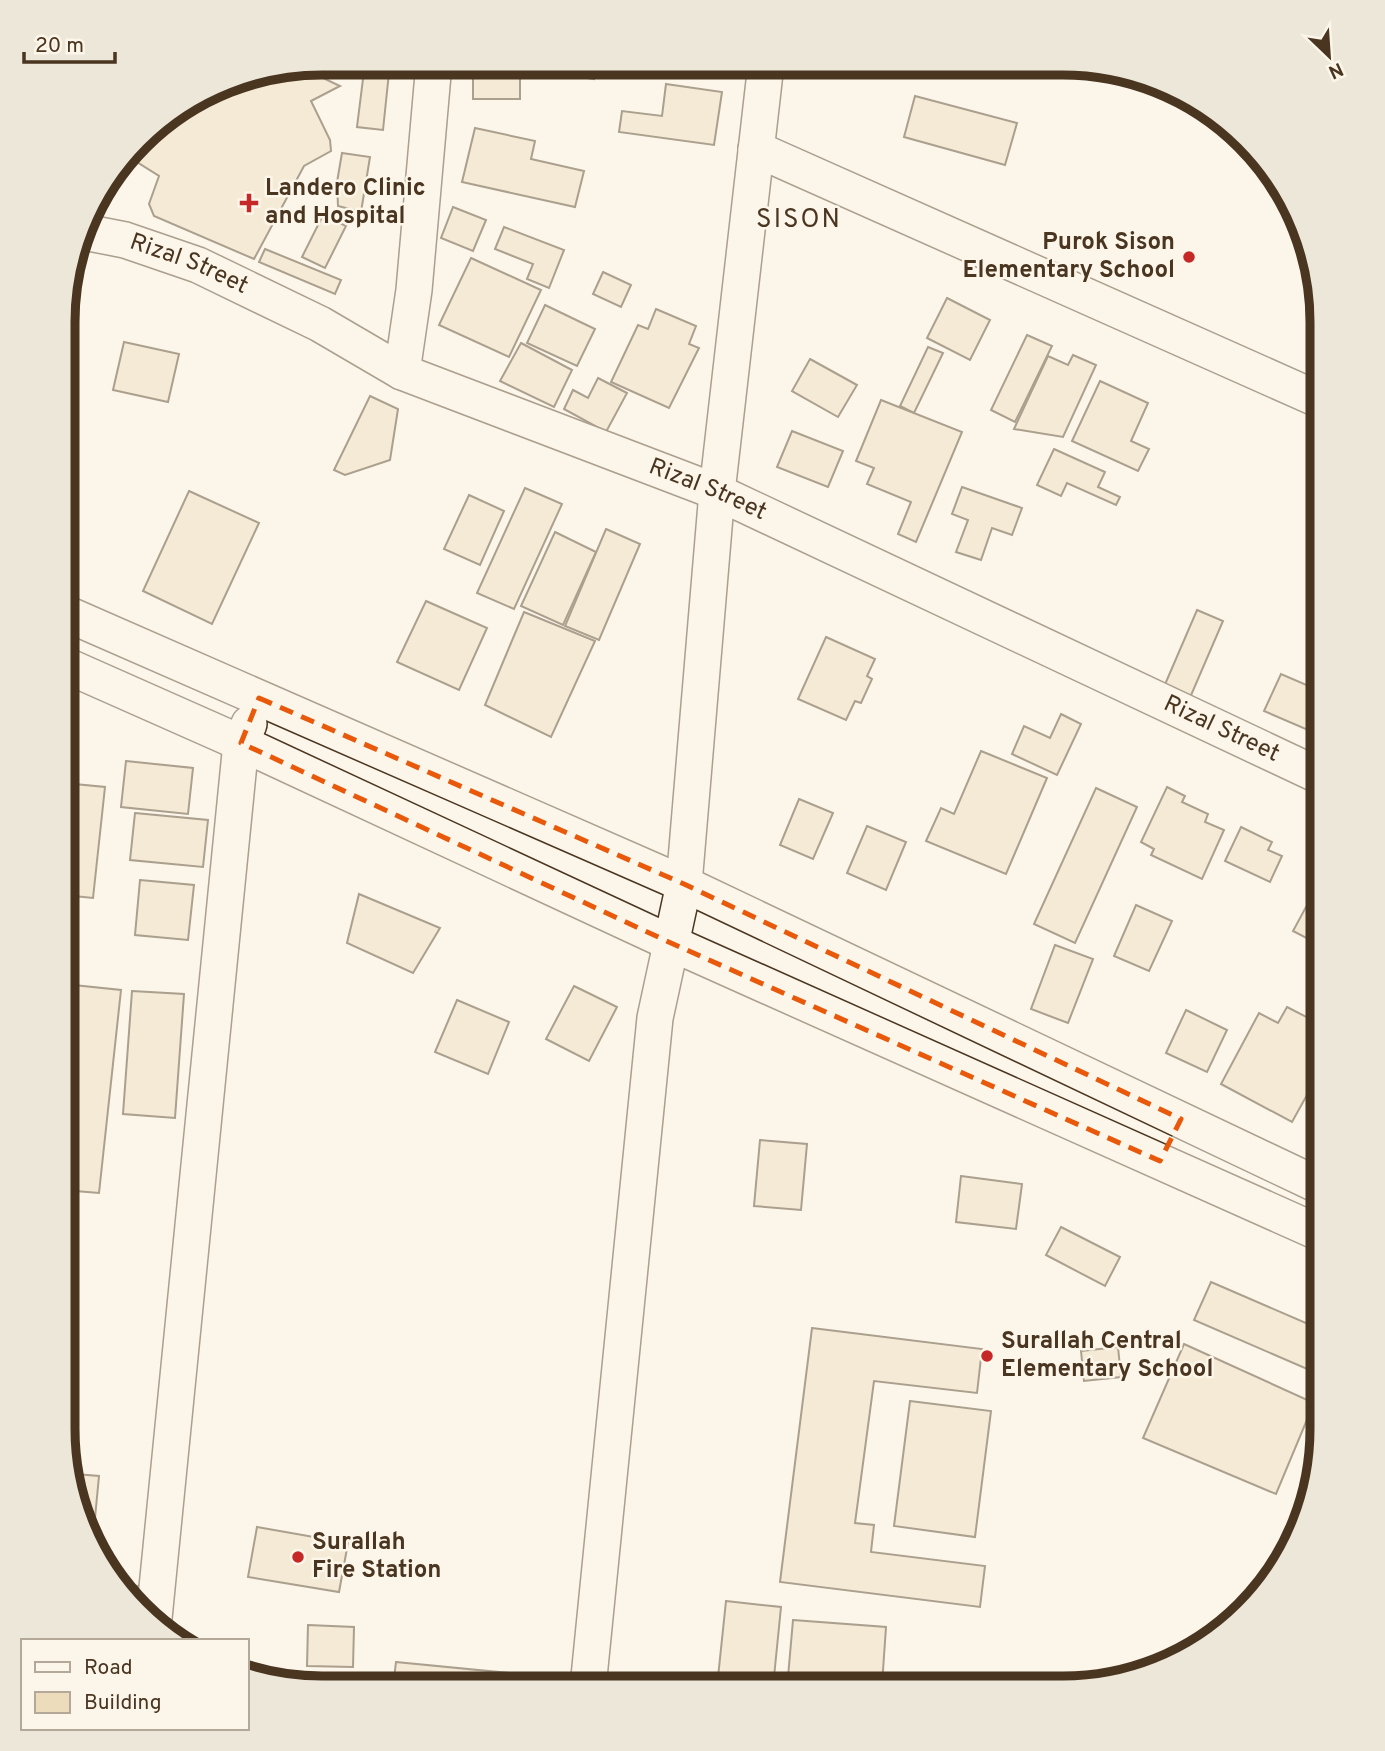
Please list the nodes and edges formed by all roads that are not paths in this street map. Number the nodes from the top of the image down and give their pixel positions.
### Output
1 (765, 75) edge
2 (433, 76) edge
3 (756, 149) junction
4 (92, 234) edge
5 (402, 372) junction
6 (1310, 396) edge
7 (717, 492) junction
8 (75, 617) edge
9 (75, 669) edge
10 (259, 698) junction
11 (241, 743) junction
12 (1310, 771) edge
13 (684, 884) junction
14 (671, 943) junction
15 (1181, 1119) junction
16 (1160, 1161) junction
17 (1309, 1180) edge
18 (1309, 1228) edge
19 (155, 1610) edge
20 (589, 1676) edge

1 - 3 street
2 - 5 street
3 - 6 street
3 - 7 street
4 - 5 street, Rizal Street
5 - 7 street, Rizal Street
7 - 12 street, Rizal Street
7 - 13 street
8 - 10 street
9 - 11 street
10 - 11 street
10 - 13 street
11 - 14 street
11 - 19 street
13 - 14 street
13 - 15 street
14 - 16 street
14 - 20 street
15 - 16 street
15 - 17 street
16 - 18 street

